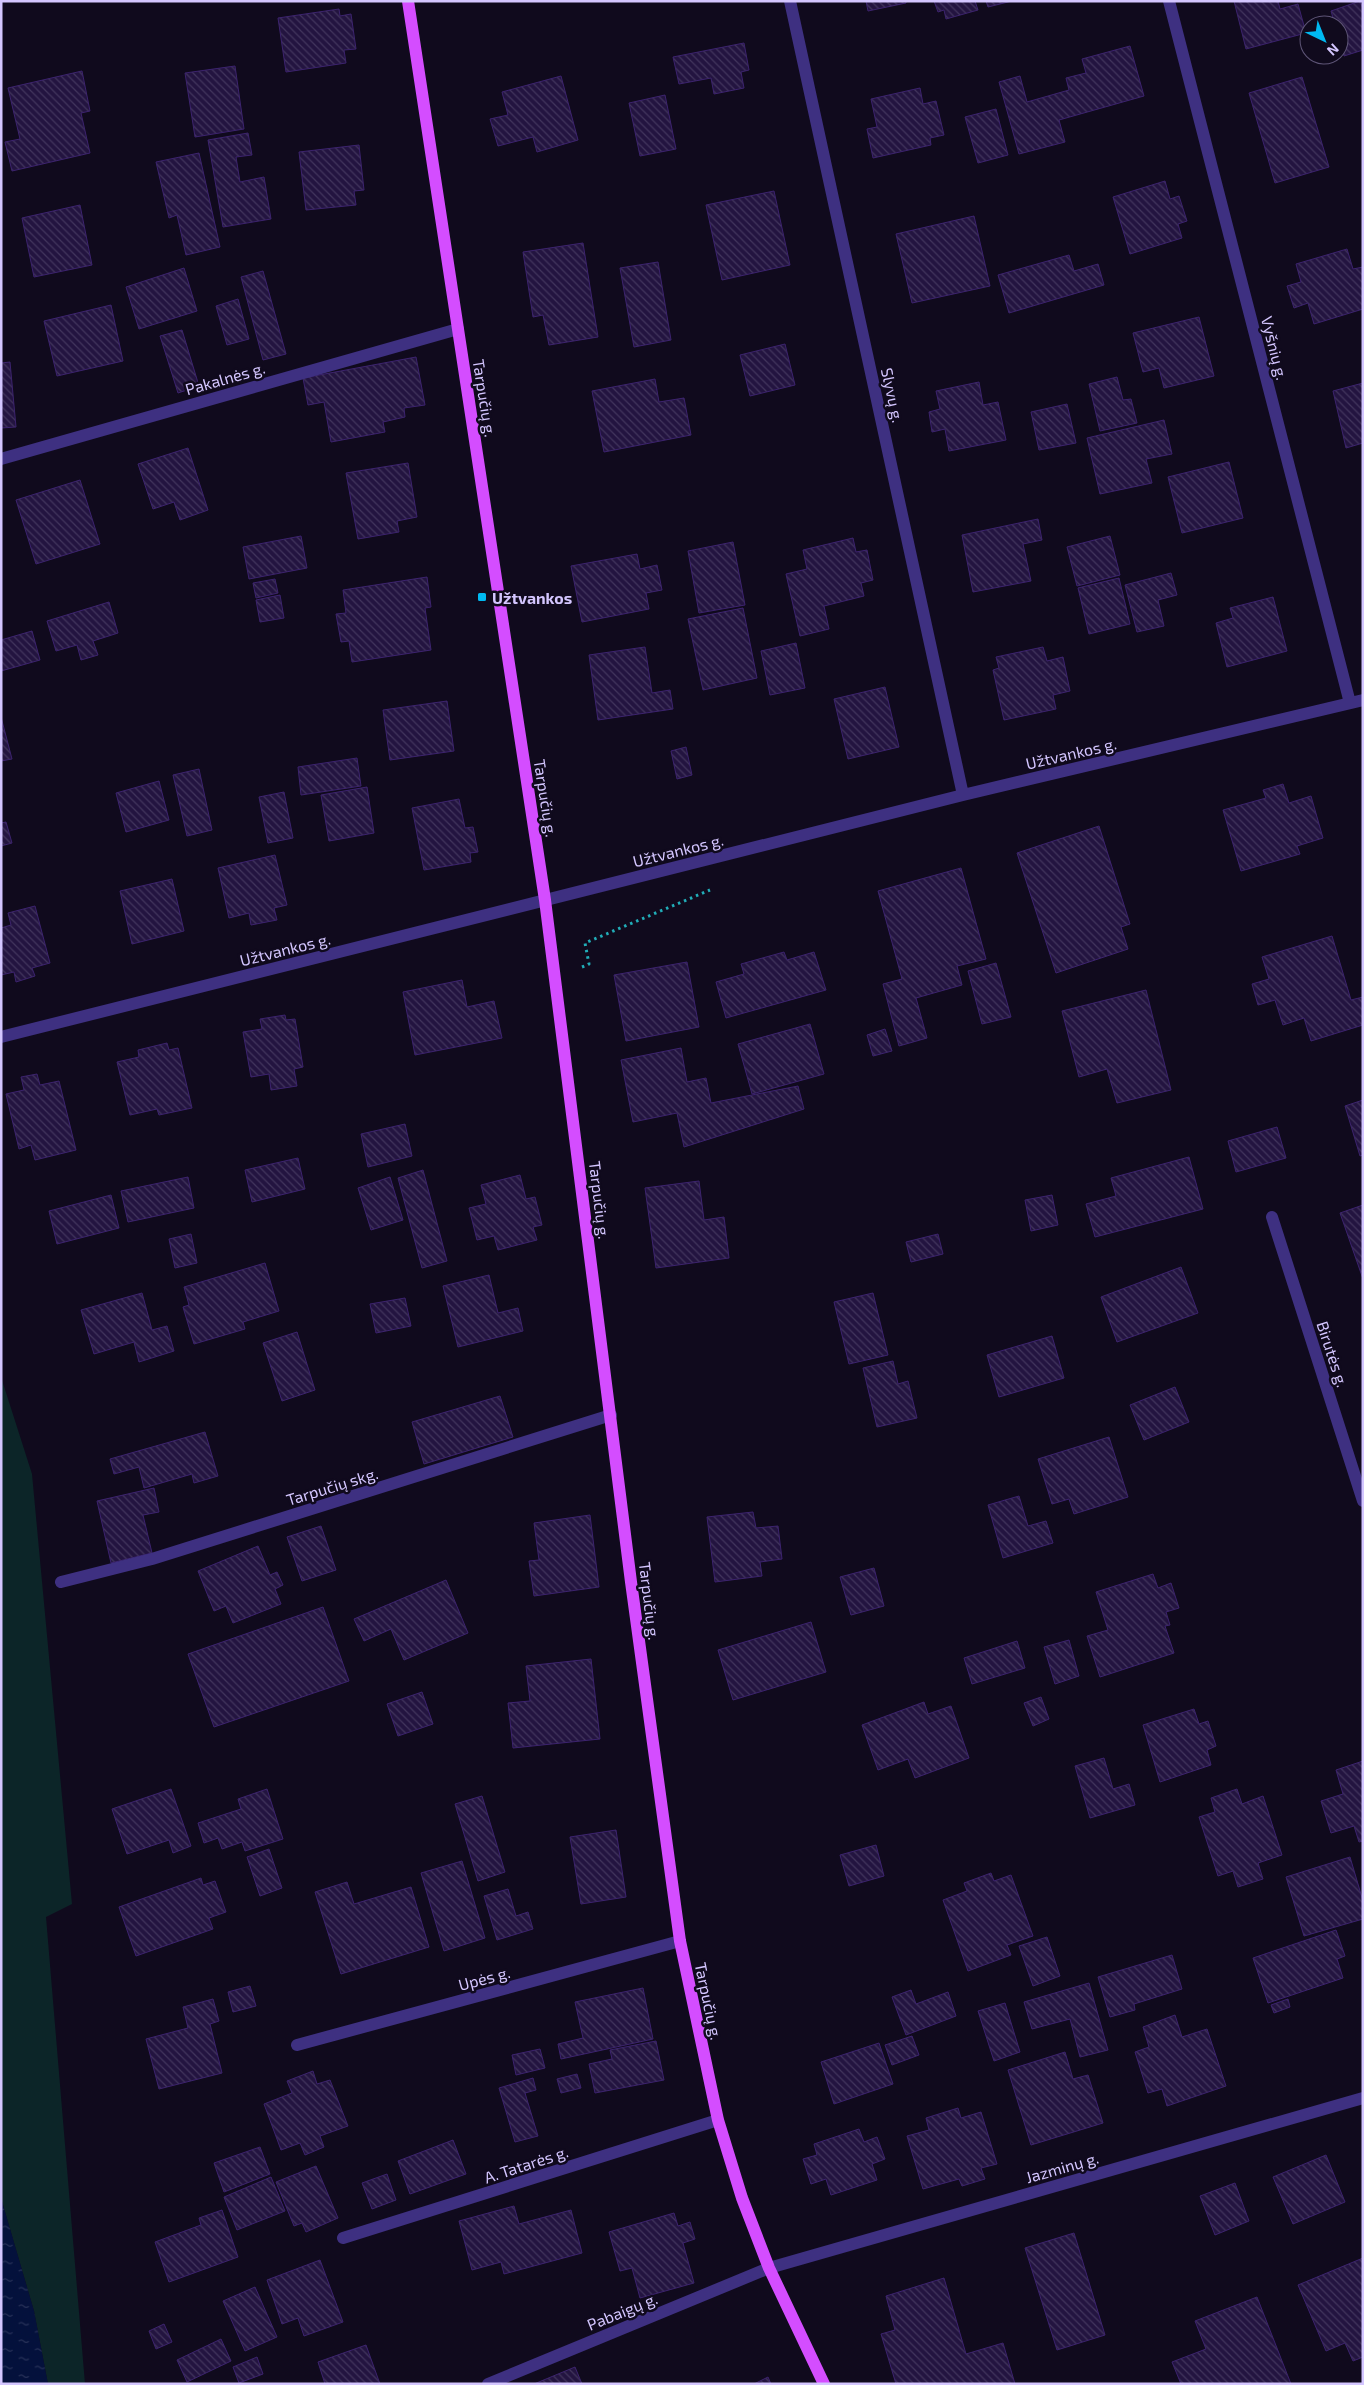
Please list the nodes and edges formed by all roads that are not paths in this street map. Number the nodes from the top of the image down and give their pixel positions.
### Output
1 (408, 1) edge
2 (790, 1) edge
3 (1169, 1) edge
4 (458, 330) junction
5 (1, 459) edge
6 (1363, 700) edge
7 (1350, 703) junction
8 (964, 795) junction
9 (545, 900) junction
10 (1, 1037) edge
11 (1272, 1217) dead end
12 (611, 1415) junction
13 (1363, 1501) edge
14 (61, 1582) dead end
15 (680, 1941) junction
16 (297, 2045) dead end
17 (1363, 2098) edge
18 (718, 2120) junction
19 (343, 2238) dead end
20 (769, 2268) junction
21 (488, 2384) edge
22 (824, 2384) edge

1 - 4 main road, Tarpučių g.
2 - 8 street, Slyvų g.
3 - 7 street, Vyšnių g.
4 - 5 street, Pakalnės g.
4 - 9 main road, Tarpučių g.
6 - 7 street, Užtvankos g.
7 - 8 street, Užtvankos g.
8 - 9 street, Užtvankos g.
9 - 10 street, Užtvankos g.
9 - 12 main road, Tarpučių g.
11 - 13 street, Birutės g.
12 - 14 street, Tarpučių skg.
12 - 15 main road, Tarpučių g.
15 - 16 street, Upės g.
15 - 18 main road, Tarpučių g.
17 - 20 street, Jazminų g.
18 - 19 street, A. Tatarės g.
18 - 20 main road, Tarpučių g.
20 - 21 street, Pabaigų g.
20 - 22 main road, Tarpučių g.

